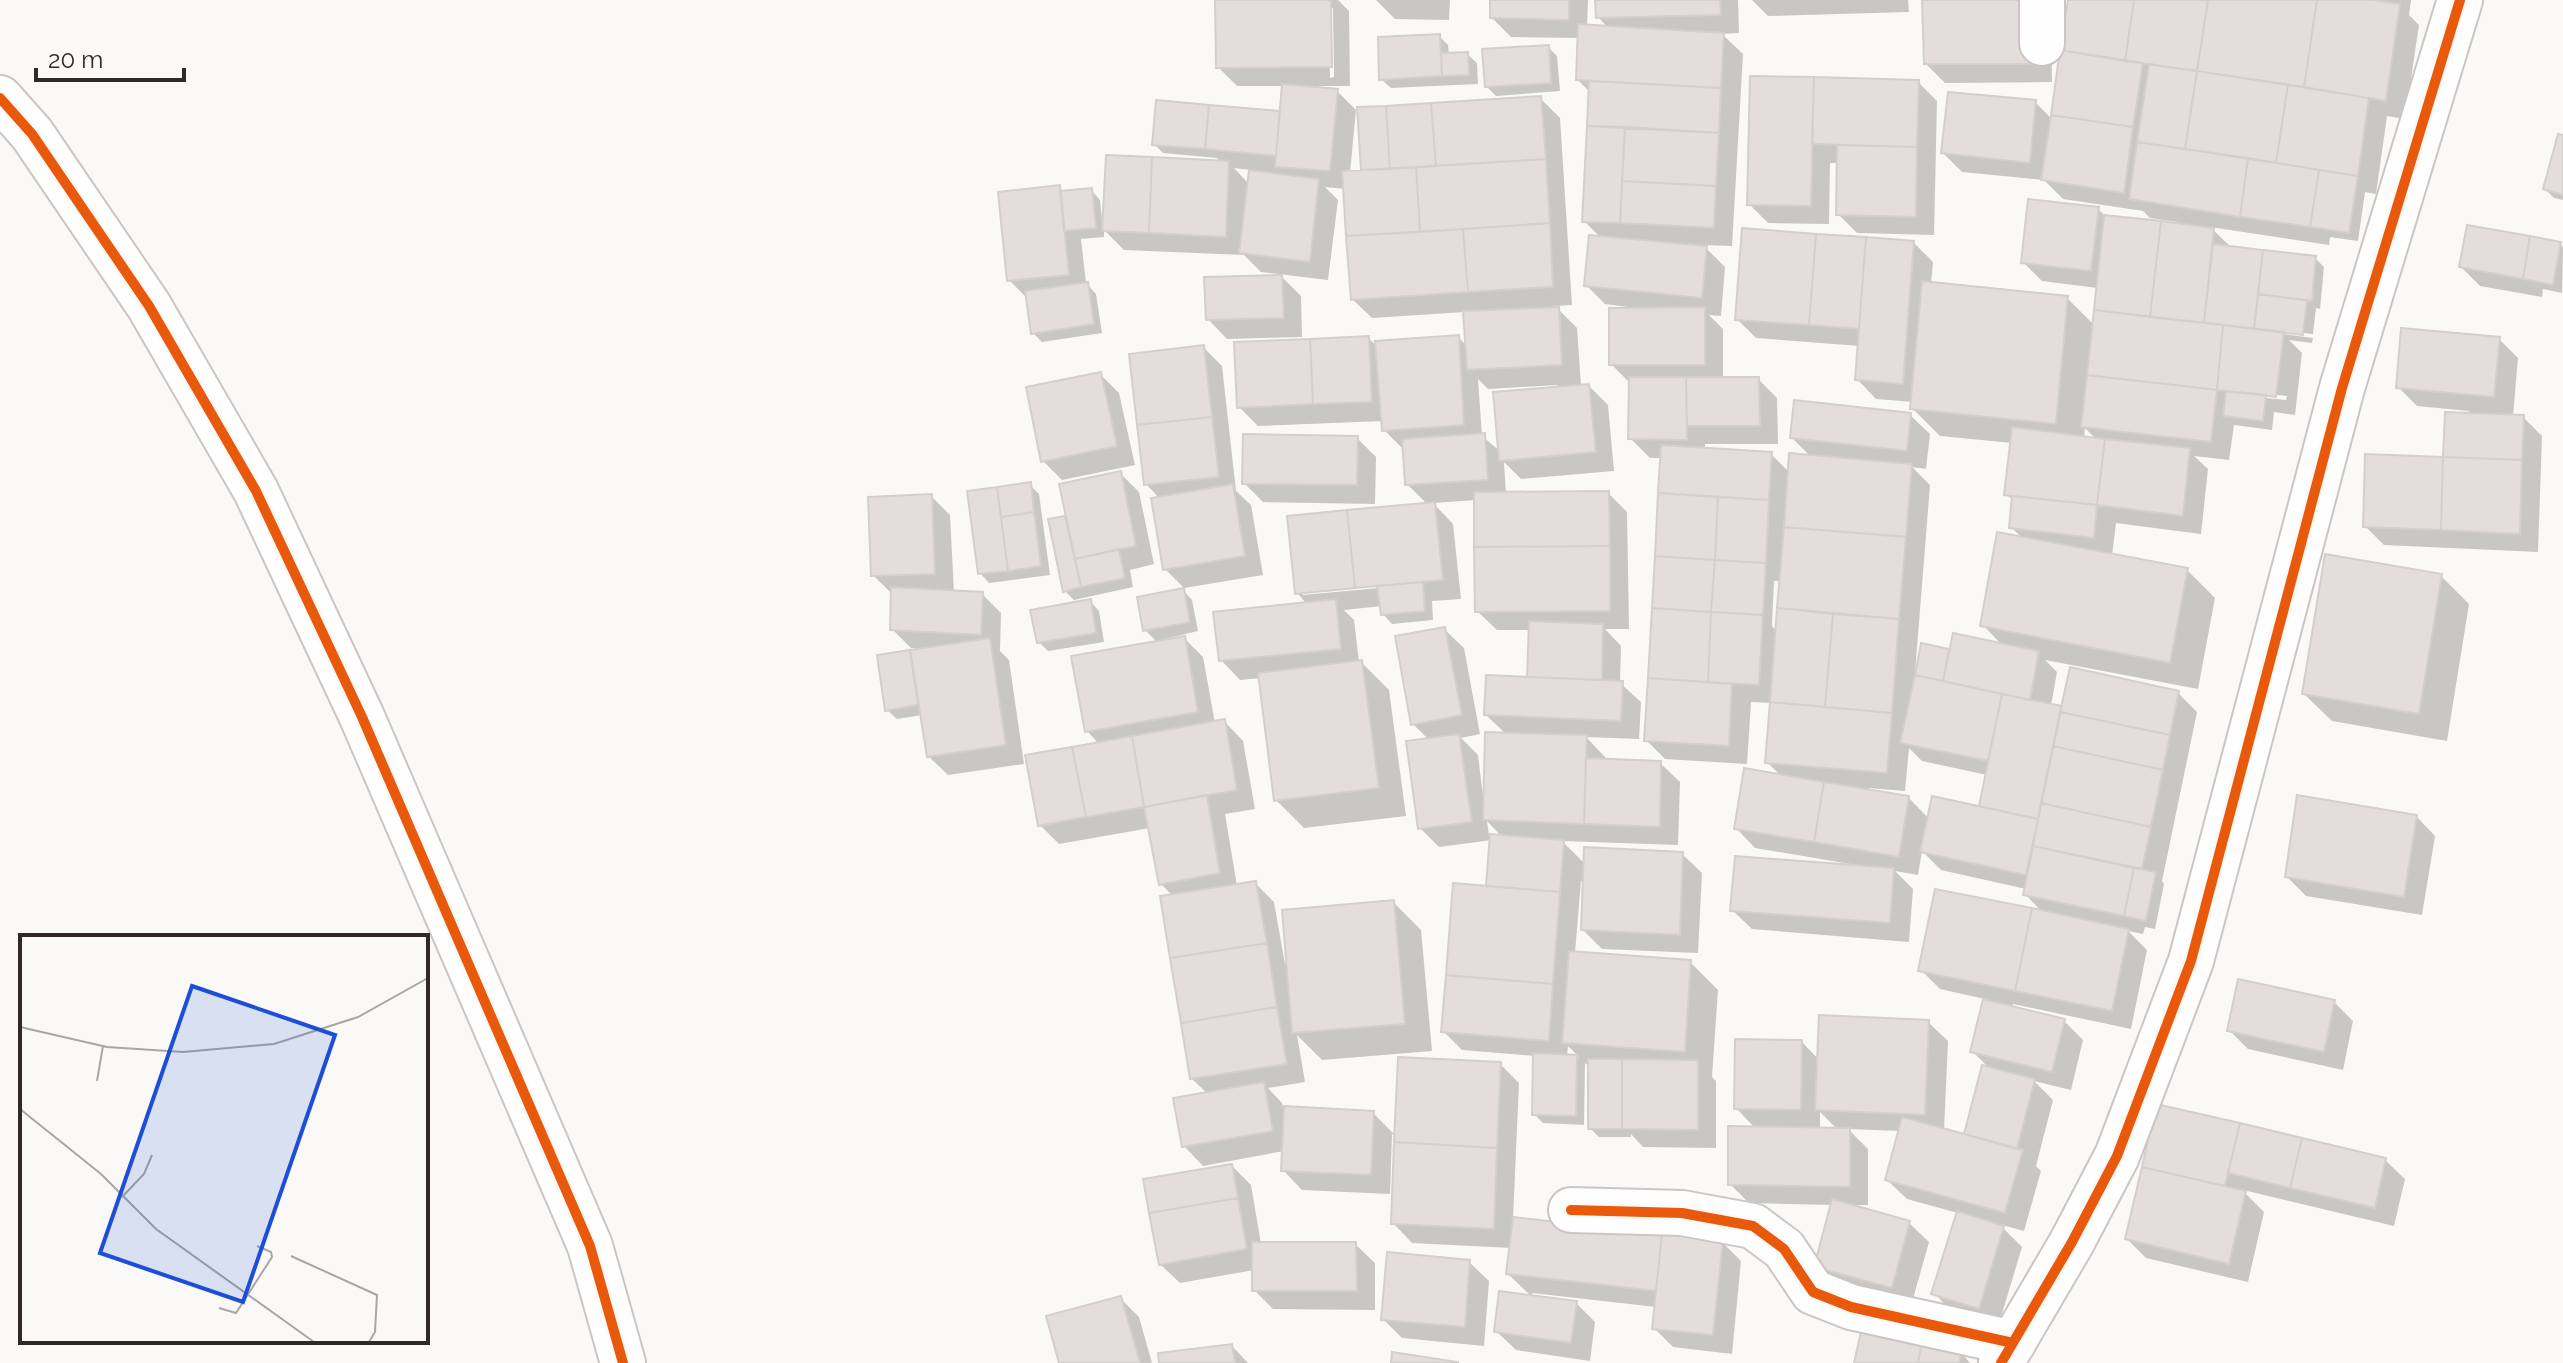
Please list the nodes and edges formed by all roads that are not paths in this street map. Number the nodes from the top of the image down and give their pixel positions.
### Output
1 (2042, 0) edge
2 (2460, 0) edge
3 (2042, 43) dead end
4 (0, 98) edge
5 (1571, 1210) dead end
6 (2007, 1353) edge
7 (623, 1363) edge

1 - 3 street
2 - 6 street
4 - 7 street
5 - 6 street

